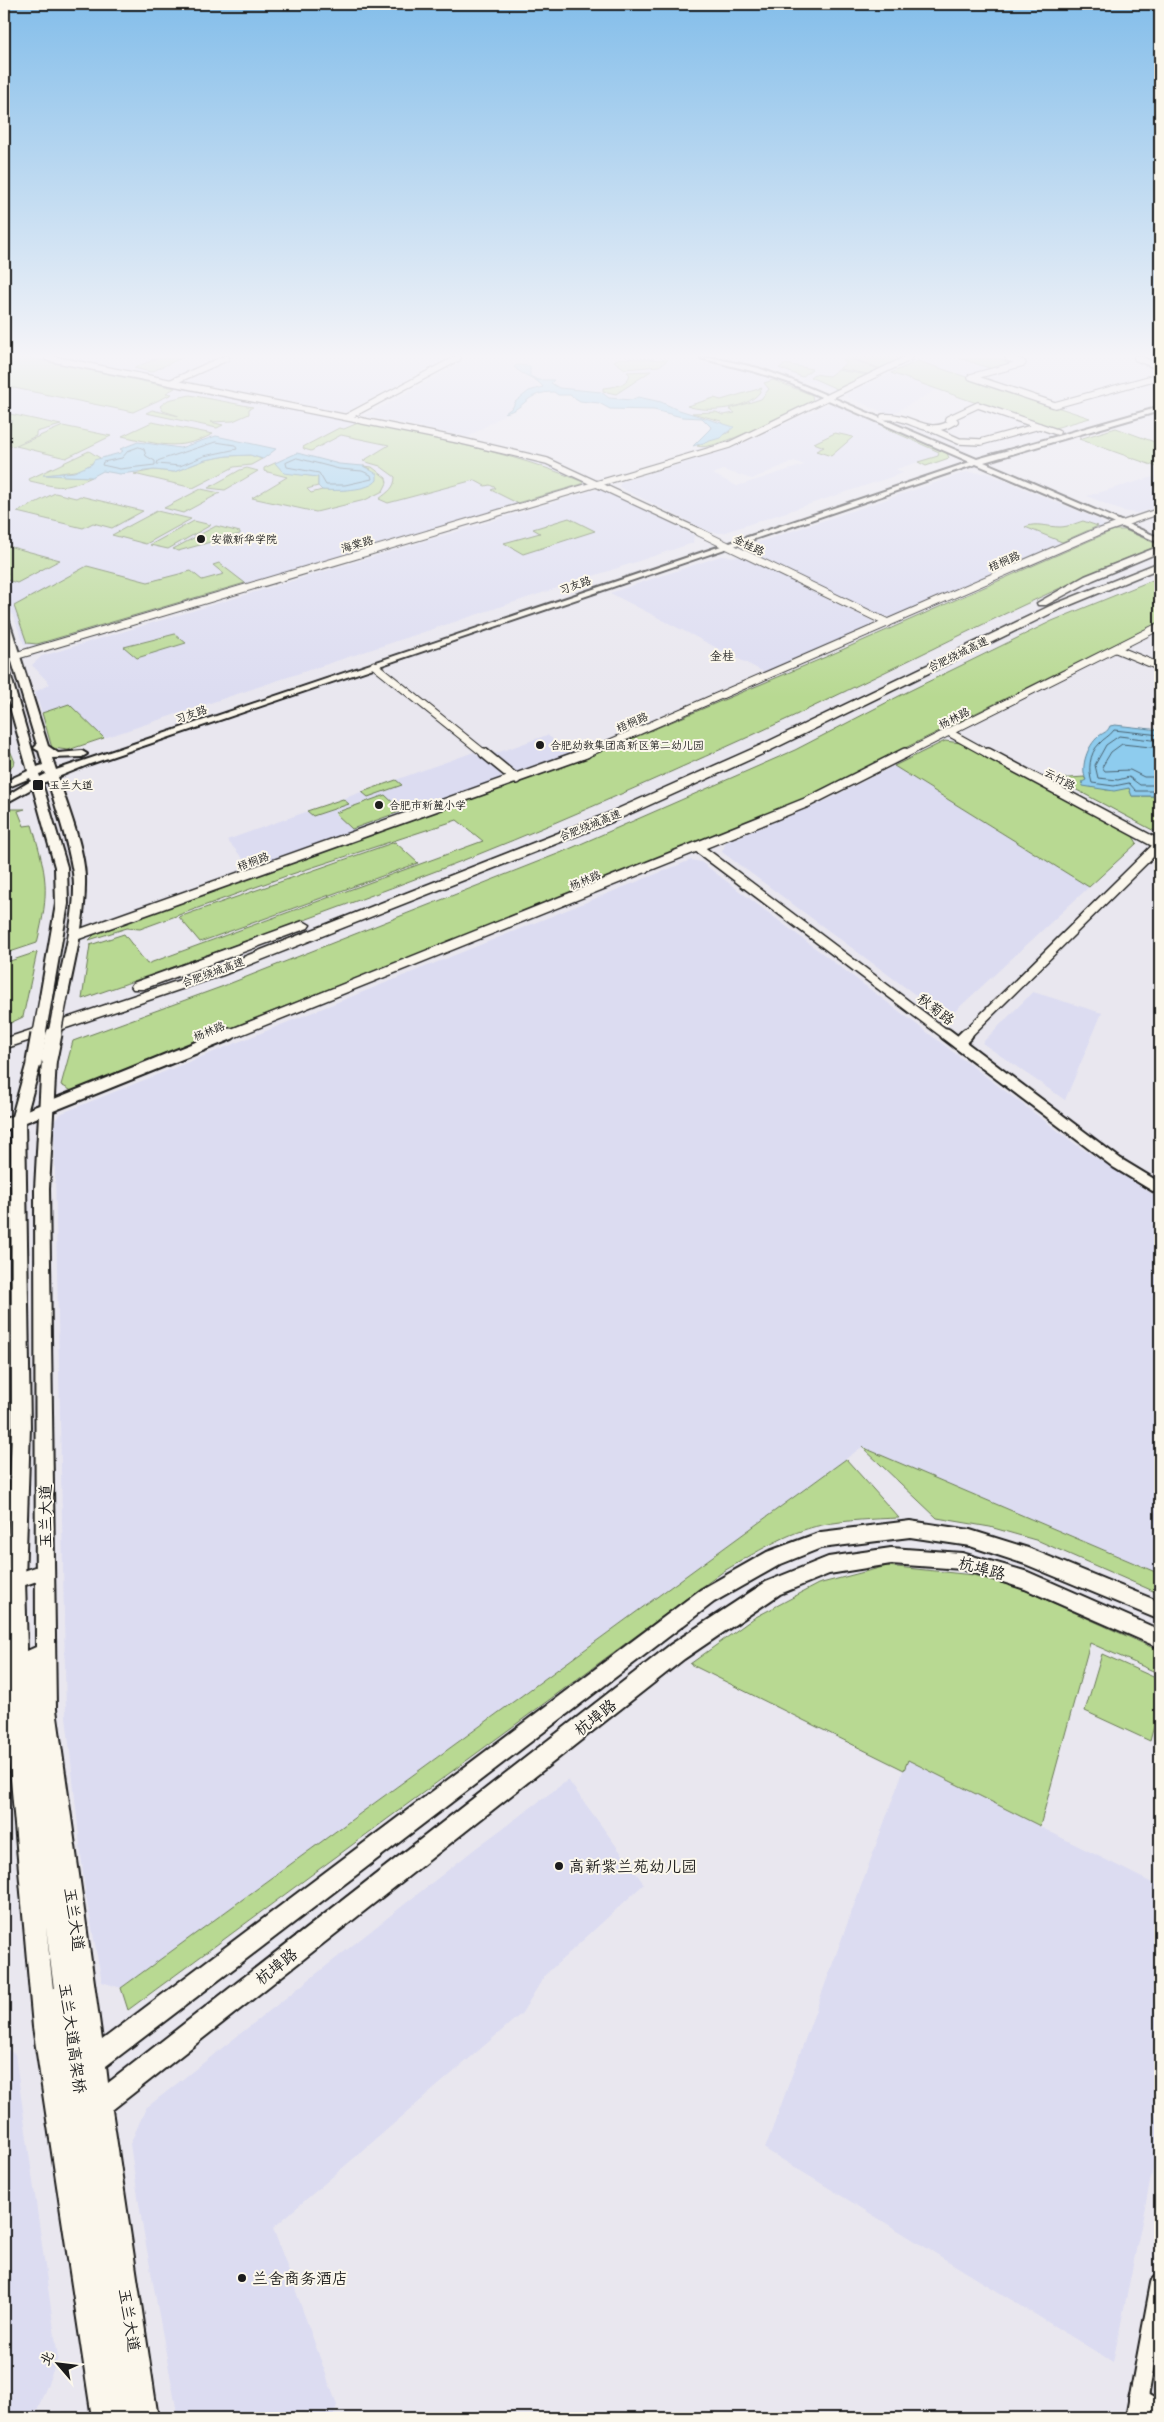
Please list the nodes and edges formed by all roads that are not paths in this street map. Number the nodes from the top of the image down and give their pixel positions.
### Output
1 (570, 471) edge
2 (643, 471) edge
3 (939, 471) edge
4 (1001, 471) edge
5 (1005, 471) edge
6 (600, 484) junction
7 (1160, 510) edge
8 (1128, 520) junction
9 (1118, 524) junction
10 (1160, 534) edge
11 (723, 544) junction
12 (1160, 549) edge
13 (1160, 565) edge
14 (1160, 575) edge
15 (4, 621) edge
16 (888, 623) junction
17 (1009, 625) junction
18 (1160, 626) edge
19 (1116, 649) junction
20 (11, 658) edge
21 (4, 664) edge
22 (374, 665) junction
23 (1160, 668) edge
24 (4, 670) edge
25 (950, 733) junction
26 (43, 747) junction
27 (28, 754) junction
28 (84, 758) junction
29 (50, 771) junction
30 (35, 778) junction
31 (516, 779) junction
32 (14, 780) junction
33 (4, 786) edge
34 (58, 798) junction
35 (4, 802) edge
36 (44, 810) junction
37 (1160, 845) edge
38 (697, 847) junction
39 (74, 936) junction
40 (4, 1033) edge
41 (958, 1043) junction
42 (4, 1044) edge
43 (41, 1060) junction
44 (46, 1108) junction
45 (11, 1122) edge
46 (1160, 1189) edge
47 (45, 1571) junction
48 (10, 1583) edge
49 (1160, 1611) edge
50 (1160, 1638) edge
51 (95, 2060) junction
52 (100, 2104) junction
53 (1160, 2284) edge
54 (1136, 2408) edge
55 (1160, 2412) edge
56 (106, 2418) edge
57 (118, 2418) edge
58 (128, 2418) edge
59 (145, 2418) edge

1 - 6 street, 金桂路
2 - 6 street, 海棠路
3 - 11 main road, 习友路
4 - 9 main road
5 - 8 main road
6 - 11 street, 金桂路
6 - 20 street, 海棠路
7 - 8 street, 梧桐路
8 - 9 street, 梧桐路
8 - 10 main road
9 - 12 main road
9 - 16 street, 梧桐路
11 - 16 street, 金桂路
11 - 22 main road, 习友路
11 - 28 main road, 习友路
12 - 17 highway, 合肥绕城高速
13 - 17 highway, 合肥绕城高速
14 - 17 highway
15 - 20 main road, 玉兰大道
16 - 31 street, 梧桐路
17 - 40 highway, 合肥绕城高速
17 - 42 highway, 合肥绕城高速
18 - 19 street, 杨林路
19 - 23 street
19 - 25 street, 杨林路
20 - 21 main road
20 - 26 main road, 玉兰大道
22 - 28 main road, 习友路
22 - 31 street
24 - 27 main road, 玉兰大道
25 - 37 street, 云竹路
25 - 38 street, 杨林路
26 - 27 main road
26 - 28 main road
26 - 29 main road, 玉兰大道
27 - 30 main road, 玉兰大道
27 - 32 main road
28 - 29 main road, 习友路
28 - 34 main road
29 - 30 main road, 习友路
29 - 34 main road, 玉兰大道
30 - 32 main road, 习友路
30 - 35 main road, 习友路
30 - 36 main road, 玉兰大道
31 - 39 street, 梧桐路
32 - 33 main road, 习友路
34 - 36 main road
34 - 39 main road, 玉兰大道
35 - 36 main road
36 - 43 main road, 玉兰大道, bridge
37 - 41 street
38 - 41 street, 秋菊路
38 - 44 street, 杨林路
39 - 43 main road, 玉兰大道, bridge
41 - 46 street, 秋菊路
43 - 44 main road, 玉兰大道
43 - 45 main road, 玉兰大道
44 - 45 street, 杨林路
44 - 47 main road, 玉兰大道
45 - 48 main road, 玉兰大道
47 - 48 street
47 - 51 main road, 玉兰大道
48 - 56 main road, 玉兰大道
49 - 51 main road, 杭埠路
50 - 52 main road, 杭埠路
51 - 52 main road, 玉兰大道
52 - 59 main road, 玉兰大道
53 - 54 street
54 - 55 street
57 - 58 main road, 玉兰大道高架桥

